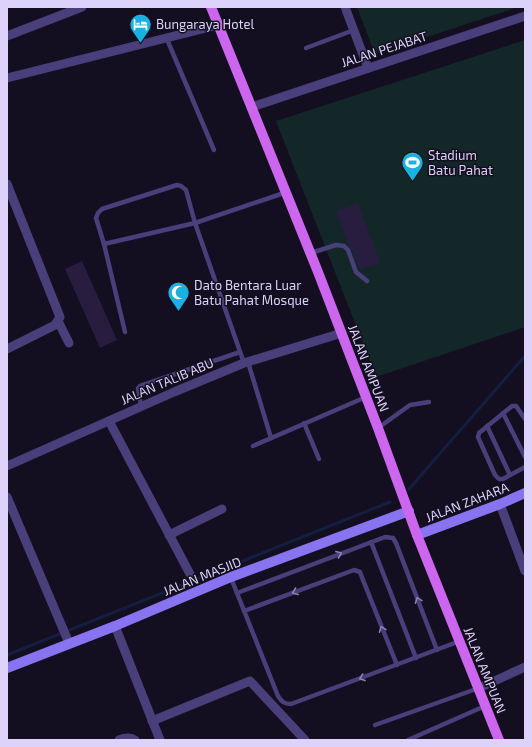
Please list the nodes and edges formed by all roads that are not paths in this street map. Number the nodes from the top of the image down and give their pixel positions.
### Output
1 (80, 7) edge
2 (211, 7) edge
3 (345, 7) edge
4 (525, 16) edge
5 (218, 25) junction
6 (354, 30) junction
7 (7, 36) edge
8 (166, 37) junction
9 (306, 48) dead end
10 (368, 68) junction
11 (7, 78) edge
12 (252, 107) junction
13 (214, 150) dead end
14 (7, 184) edge
15 (287, 192) junction
16 (195, 223) junction
17 (104, 244) junction
18 (311, 253) junction
19 (367, 281) dead end
20 (58, 321) junction
21 (125, 332) dead end
22 (342, 333) junction
23 (69, 343) dead end
24 (7, 348) edge
25 (240, 352) junction
26 (246, 362) junction
27 (366, 397) junction
28 (429, 402) dead end
29 (142, 406) junction
30 (503, 414) junction
31 (525, 419) edge
32 (109, 421) junction
33 (304, 423) junction
34 (487, 426) junction
35 (378, 428) junction
36 (271, 438) junction
37 (253, 446) dead end
38 (525, 457) edge
39 (319, 459) dead end
40 (7, 466) edge
41 (525, 467) edge
42 (510, 475) junction
43 (525, 493) edge
44 (7, 497) edge
45 (500, 504) junction
46 (222, 509) dead end
47 (409, 511) junction
48 (170, 534) junction
49 (417, 535) junction
50 (371, 542) junction
51 (525, 571) edge
52 (190, 574) dead end
53 (231, 577) junction
54 (237, 593) junction
55 (244, 612) junction
56 (115, 626) junction
57 (67, 639) junction
58 (460, 642) junction
59 (438, 650) junction
60 (416, 658) junction
61 (396, 665) junction
62 (525, 667) edge
63 (7, 668) edge
64 (479, 688) junction
65 (486, 706) junction
66 (152, 722) junction
67 (375, 725) dead end
68 (119, 740) edge
69 (135, 740) edge
70 (160, 740) edge
71 (305, 740) edge
72 (408, 740) edge
73 (499, 740) edge

1 - 7 street
2 - 5 main road, JALAN AMPUAN
3 - 6 street
4 - 10 street, JALAN PEJABAT
5 - 8 street
5 - 12 main road, JALAN AMPUAN
6 - 9 lane
6 - 10 street
8 - 11 street
8 - 13 lane
10 - 12 street, JALAN PEJABAT
12 - 15 main road, JALAN AMPUAN
14 - 20 street
15 - 16 lane
15 - 18 main road, JALAN AMPUAN
16 - 17 lane
16 - 17 lane
16 - 25 lane
17 - 21 lane
18 - 19 lane
18 - 22 main road, JALAN AMPUAN
20 - 23 street
20 - 24 street
22 - 26 street, JALAN TALIB ABU
22 - 27 main road, JALAN AMPUAN
25 - 26 lane
25 - 29 lane
26 - 29 street, JALAN TALIB ABU
26 - 36 lane
27 - 33 lane
27 - 35 main road, JALAN AMPUAN
28 - 35 lane
29 - 32 street, JALAN TALIB ABU
30 - 31 lane
30 - 34 lane
30 - 38 lane
32 - 40 street, JALAN TALIB ABU
32 - 48 street
33 - 36 lane
33 - 39 lane
34 - 42 lane
34 - 42 lane
35 - 47 main road, JALAN AMPUAN
36 - 37 lane
41 - 42 lane
43 - 45 street, JALAN ZAHARA
44 - 57 street
45 - 49 street, JALAN ZAHARA
45 - 51 street
46 - 48 street
47 - 49 main road, JALAN AMPUAN
47 - 53 street, JALAN MASJID
48 - 52 street
49 - 58 main road, JALAN AMPUAN
54 -> 50 lane
59 -> 50 lane
50 - 60 lane
53 - 54 lane
53 - 56 street, JALAN MASJID
54 - 55 lane
61 -> 55 lane
61 -> 55 lane
56 - 57 street, JALAN MASJID
56 - 66 street
57 - 63 street, JALAN MASJID
58 - 59 lane
58 - 64 main road, JALAN AMPUAN
59 - 60 lane
60 - 61 lane
62 - 64 street
64 - 65 main road, JALAN AMPUAN
64 - 67 lane
65 - 72 lane
65 - 73 main road, JALAN AMPUAN
66 - 70 street
66 - 71 street
68 - 69 street

